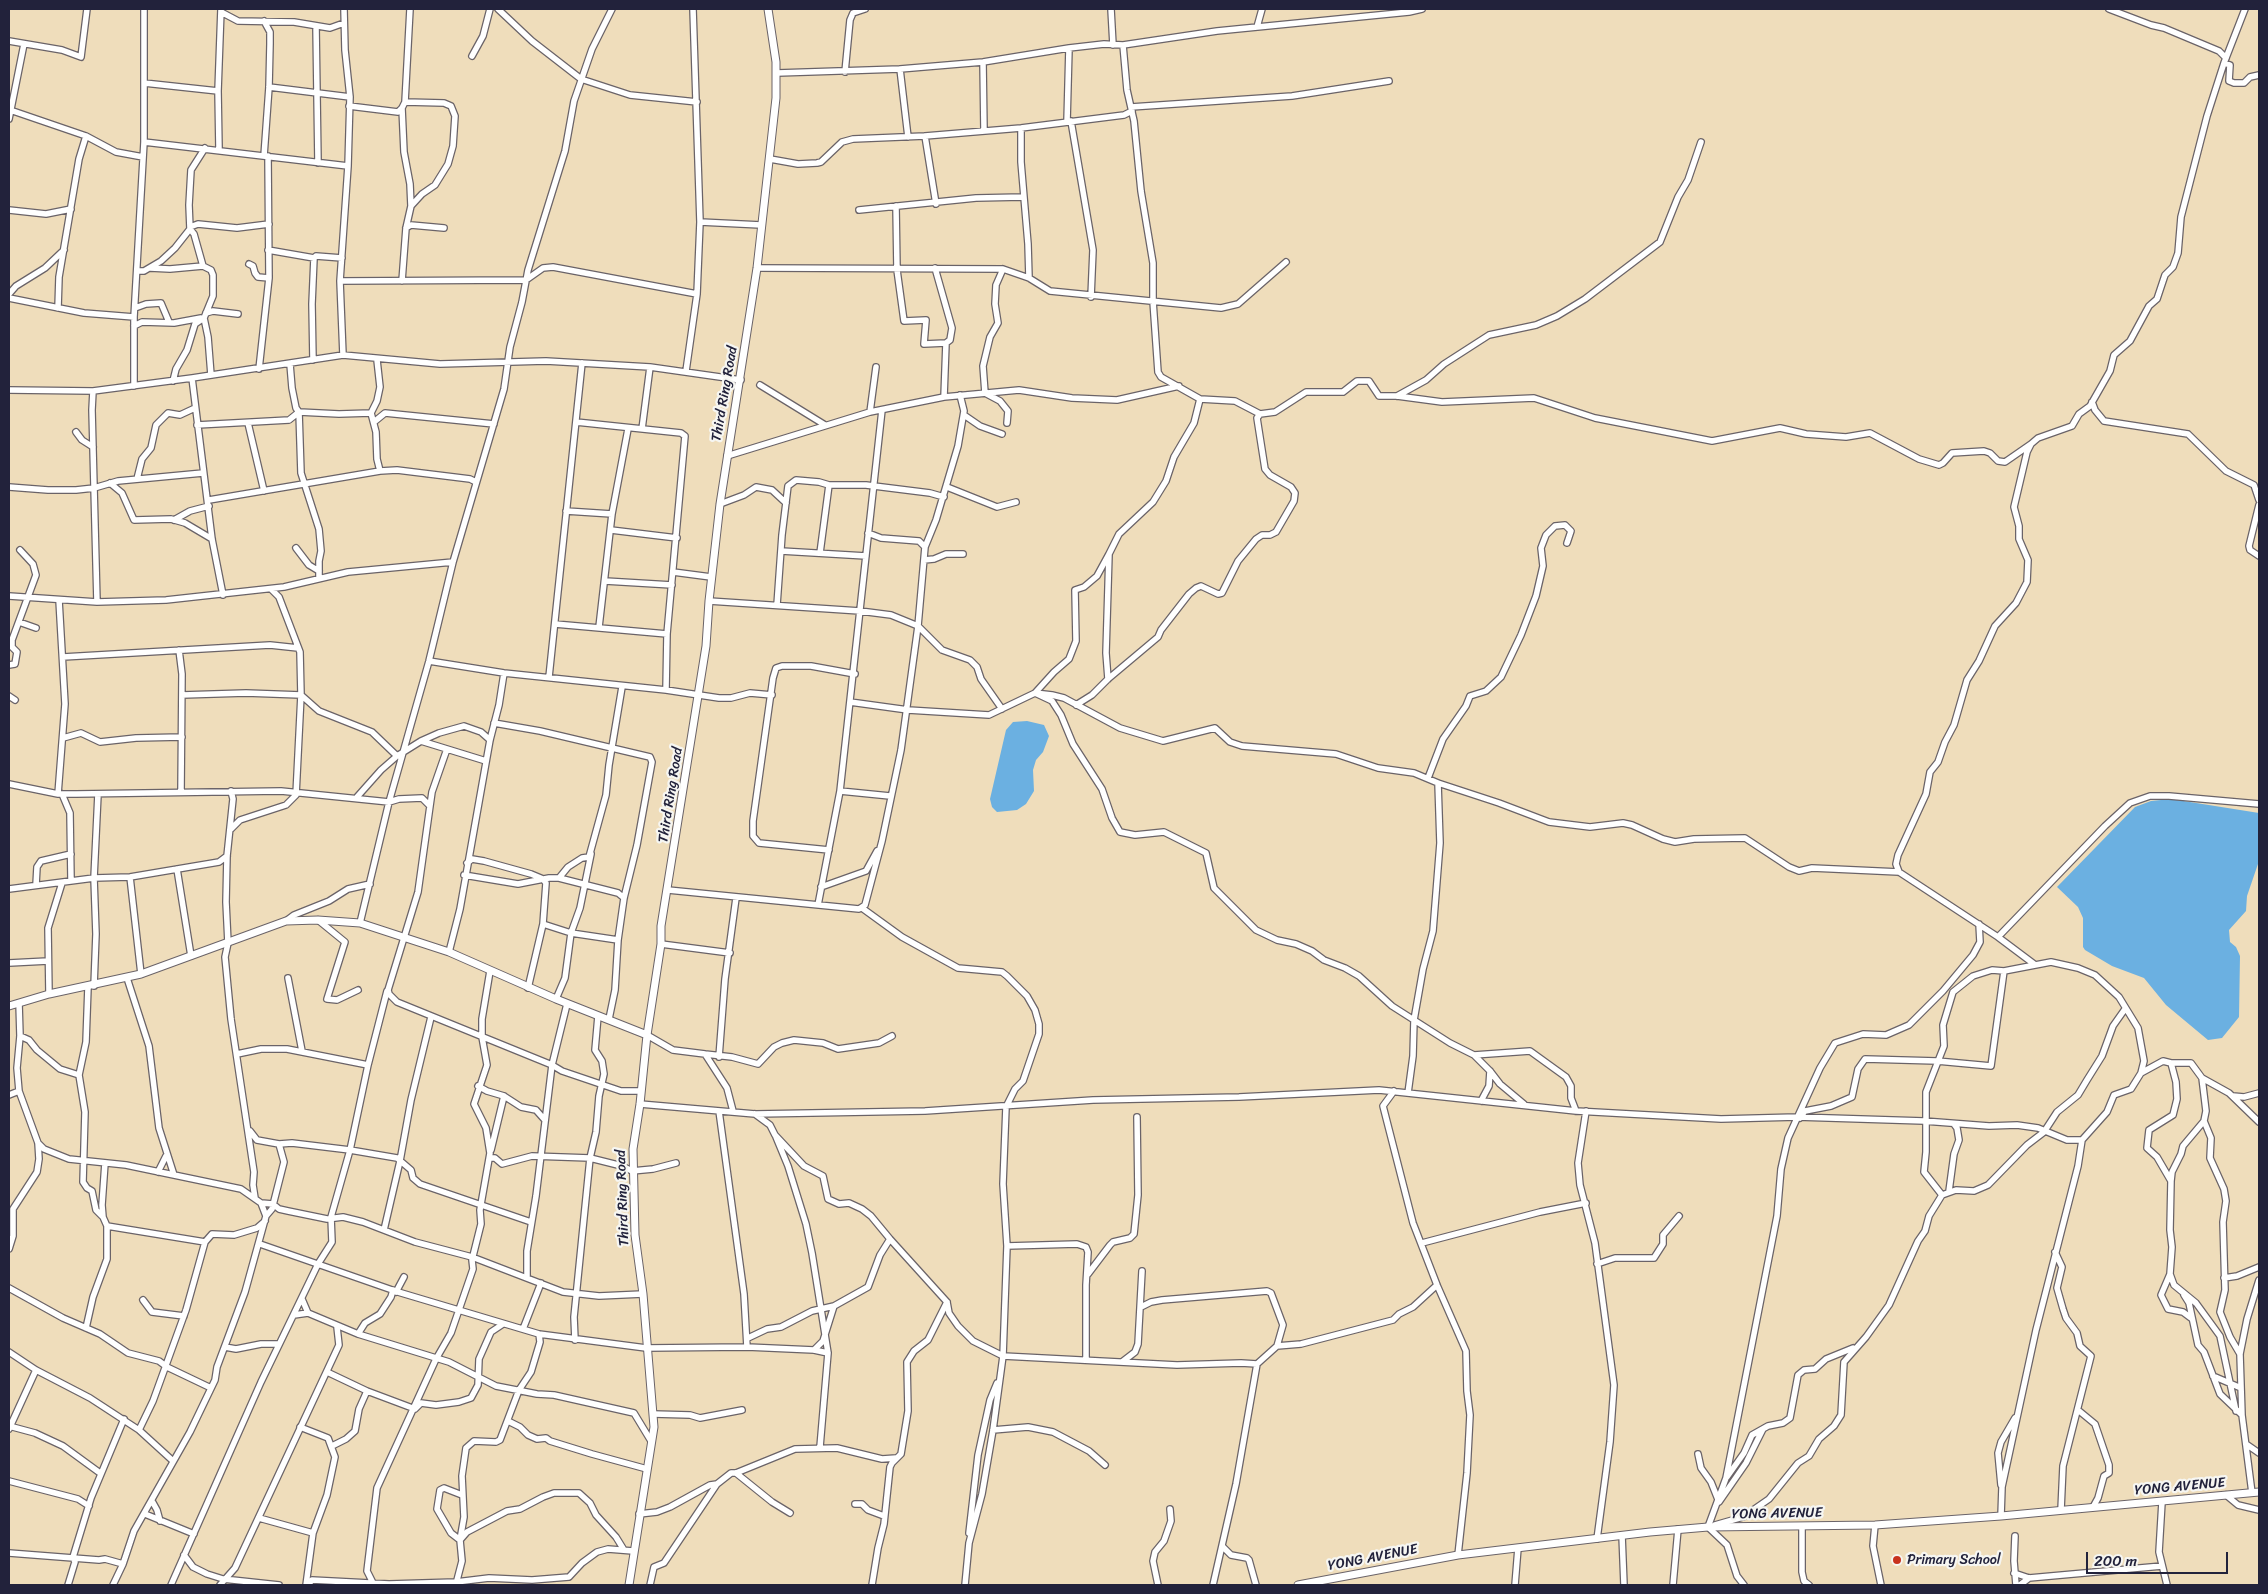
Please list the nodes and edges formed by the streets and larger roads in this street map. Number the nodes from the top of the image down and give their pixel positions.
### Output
1 (87, 9) edge
2 (144, 9) edge
3 (344, 9) edge
4 (410, 9) edge
5 (490, 9) edge
6 (498, 9) edge
7 (612, 9) edge
8 (693, 9) edge
9 (768, 9) edge
10 (865, 9) edge
11 (1112, 9) edge
12 (1262, 9) edge
13 (1422, 9) edge
14 (2109, 9) edge
15 (2245, 9) edge
16 (222, 10) edge
17 (264, 21) junction
18 (344, 23) junction
19 (316, 26) junction
20 (1257, 27) junction
21 (9, 41) edge
22 (24, 44) junction
23 (1113, 45) junction
24 (1123, 45) junction
25 (1069, 48) junction
26 (472, 56) dead end
27 (2225, 60) junction
28 (983, 62) junction
29 (900, 69) junction
30 (845, 72) junction
31 (777, 73) junction
32 (2259, 75) edge
33 (581, 79) junction
34 (1389, 81) dead end
35 (144, 83) junction
36 (269, 87) junction
37 (218, 91) junction
38 (316, 93) junction
39 (350, 97) junction
40 (405, 102) junction
41 (697, 102) junction
42 (349, 106) junction
43 (402, 108) junction
44 (1131, 109) junction
45 (10, 110) edge
46 (9, 119) edge
47 (1069, 121) junction
48 (1021, 128) junction
49 (984, 131) junction
50 (86, 136) junction
51 (926, 136) junction
52 (908, 137) junction
53 (144, 142) junction
54 (1701, 142) dead end
55 (205, 148) junction
56 (219, 149) junction
57 (266, 156) junction
58 (143, 157) junction
59 (770, 159) junction
60 (318, 163) junction
61 (348, 166) junction
62 (1022, 196) junction
63 (936, 204) junction
64 (411, 206) junction
65 (896, 206) junction
66 (71, 209) junction
67 (9, 210) edge
68 (859, 210) dead end
69 (700, 222) junction
70 (269, 224) junction
71 (761, 225) junction
72 (190, 228) junction
73 (406, 228) junction
74 (444, 228) dead end
75 (64, 250) junction
76 (268, 250) junction
77 (314, 258) junction
78 (342, 258) junction
79 (1286, 262) dead end
80 (249, 264) dead end
81 (202, 266) junction
82 (150, 268) junction
83 (757, 268) junction
84 (935, 268) junction
85 (1003, 269) junction
86 (897, 270) junction
87 (138, 271) junction
88 (270, 278) junction
89 (1029, 278) junction
90 (526, 280) junction
91 (340, 281) junction
92 (402, 281) junction
93 (9, 294) edge
94 (697, 294) junction
95 (1090, 297) junction
96 (9, 298) edge
97 (1153, 301) junction
98 (58, 308) junction
99 (135, 308) junction
100 (238, 314) dead end
101 (205, 316) junction
102 (134, 317) junction
103 (169, 322) junction
104 (134, 326) junction
105 (946, 343) junction
106 (343, 356) junction
107 (313, 360) junction
108 (377, 360) junction
109 (508, 362) junction
110 (582, 363) junction
111 (290, 364) junction
112 (650, 367) junction
113 (876, 367) dead end
114 (259, 369) junction
115 (686, 371) junction
116 (211, 375) junction
117 (192, 378) junction
118 (741, 380) junction
119 (173, 381) junction
120 (760, 385) dead end
121 (134, 386) junction
122 (1179, 386) junction
123 (9, 390) edge
124 (93, 390) junction
125 (985, 393) junction
126 (960, 395) junction
127 (944, 396) junction
128 (1397, 396) junction
129 (1200, 399) junction
130 (2092, 402) junction
131 (195, 408) junction
132 (882, 410) junction
133 (298, 412) junction
134 (371, 412) junction
135 (870, 412) junction
136 (964, 414) junction
137 (1260, 414) junction
138 (374, 422) junction
139 (576, 422) junction
140 (1007, 423) dead end
141 (248, 424) junction
142 (494, 424) junction
143 (197, 425) junction
144 (825, 425) junction
145 (628, 429) junction
146 (642, 429) junction
147 (76, 432) dead end
148 (1002, 434) dead end
149 (2031, 444) junction
150 (93, 447) junction
151 (728, 456) junction
152 (380, 471) junction
153 (203, 473) junction
154 (136, 480) junction
155 (476, 482) junction
156 (306, 483) junction
157 (110, 484) junction
158 (829, 485) junction
159 (9, 487) edge
160 (874, 487) junction
161 (947, 487) junction
162 (94, 488) junction
163 (264, 492) junction
164 (944, 497) junction
165 (2259, 500) edge
166 (1016, 502) dead end
167 (209, 503) junction
168 (786, 503) junction
169 (720, 504) junction
170 (2259, 506) edge
171 (566, 511) junction
172 (612, 514) junction
173 (174, 520) junction
174 (611, 530) junction
175 (868, 533) junction
176 (677, 538) junction
177 (212, 539) junction
178 (1567, 543) dead end
179 (925, 546) junction
180 (296, 548) dead end
181 (20, 550) dead end
182 (780, 551) junction
183 (820, 554) junction
184 (963, 554) dead end
185 (1109, 554) junction
186 (866, 556) junction
187 (2259, 556) edge
188 (924, 560) junction
189 (453, 562) junction
190 (674, 572) junction
191 (319, 575) junction
192 (711, 577) junction
193 (605, 581) junction
194 (672, 585) junction
195 (271, 589) junction
196 (223, 595) junction
197 (9, 596) edge
198 (27, 599) junction
199 (59, 600) junction
200 (709, 601) junction
201 (97, 602) junction
202 (777, 606) junction
203 (860, 611) junction
204 (19, 622) junction
205 (555, 624) junction
206 (918, 626) junction
207 (36, 628) dead end
208 (599, 628) junction
209 (667, 634) junction
210 (298, 648) junction
211 (178, 650) junction
212 (62, 657) junction
213 (429, 661) junction
214 (9, 665) edge
215 (504, 673) junction
216 (855, 674) junction
217 (549, 678) junction
218 (1108, 678) junction
219 (622, 687) junction
220 (666, 690) junction
221 (1035, 693) junction
222 (182, 695) junction
223 (302, 695) junction
224 (700, 695) junction
225 (772, 695) junction
226 (9, 696) edge
227 (15, 700) dead end
228 (850, 702) junction
229 (1076, 704) junction
230 (1002, 709) junction
231 (908, 710) junction
232 (494, 723) junction
233 (182, 737) junction
234 (63, 738) junction
235 (490, 740) junction
236 (421, 741) junction
237 (612, 747) junction
238 (447, 749) junction
239 (400, 755) junction
240 (486, 761) junction
241 (1428, 778) junction
242 (1438, 783) junction
243 (9, 784) edge
244 (181, 791) junction
245 (232, 791) junction
246 (840, 791) junction
247 (296, 793) junction
248 (60, 794) junction
249 (98, 794) junction
250 (890, 796) junction
251 (357, 798) junction
252 (389, 802) junction
253 (2259, 804) edge
254 (430, 806) junction
255 (230, 830) junction
256 (882, 841) junction
257 (829, 850) junction
258 (591, 853) junction
259 (71, 854) junction
260 (227, 856) junction
261 (467, 863) junction
262 (177, 869) junction
263 (1900, 872) junction
264 (464, 875) junction
265 (130, 877) junction
266 (94, 878) junction
267 (559, 878) junction
268 (543, 879) junction
269 (72, 880) junction
270 (62, 882) junction
271 (370, 884) junction
272 (583, 884) junction
273 (36, 885) junction
274 (821, 887) junction
275 (628, 888) junction
276 (668, 890) junction
277 (9, 891) edge
278 (618, 893) junction
279 (624, 898) junction
280 (736, 898) junction
281 (818, 905) junction
282 (862, 908) junction
283 (318, 920) junction
284 (286, 921) junction
285 (360, 923) junction
286 (543, 924) junction
287 (1979, 924) junction
288 (571, 933) junction
289 (1998, 937) junction
290 (405, 938) junction
291 (618, 940) junction
292 (228, 943) junction
293 (661, 944) junction
294 (449, 952) junction
295 (730, 953) junction
296 (191, 956) junction
297 (48, 961) junction
298 (9, 963) edge
299 (2034, 964) junction
300 (490, 971) junction
301 (2004, 971) junction
302 (142, 974) junction
303 (127, 978) junction
304 (288, 978) dead end
305 (91, 986) junction
306 (528, 988) junction
307 (358, 990) dead end
308 (388, 990) junction
309 (49, 994) junction
310 (556, 999) junction
311 (19, 1003) junction
312 (567, 1004) junction
313 (9, 1006) edge
314 (2125, 1009) junction
315 (598, 1016) junction
316 (431, 1017) junction
317 (608, 1019) junction
318 (1414, 1020) junction
319 (647, 1035) junction
320 (20, 1036) junction
321 (892, 1036) dead end
322 (482, 1037) junction
323 (302, 1051) junction
324 (237, 1054) junction
325 (705, 1054) junction
326 (1474, 1055) junction
327 (719, 1057) junction
328 (1937, 1061) junction
329 (2171, 1063) junction
330 (368, 1065) junction
331 (552, 1065) junction
332 (9, 1068) edge
333 (17, 1068) junction
334 (1490, 1070) junction
335 (2141, 1073) junction
336 (79, 1075) junction
337 (2202, 1078) junction
338 (602, 1085) junction
339 (478, 1086) junction
340 (20, 1091) junction
341 (641, 1091) junction
342 (1394, 1091) junction
343 (1408, 1093) junction
344 (2259, 1093) edge
345 (9, 1095) edge
346 (504, 1096) junction
347 (2233, 1096) junction
348 (1481, 1101) junction
349 (640, 1104) junction
350 (1524, 1104) junction
351 (1006, 1107) junction
352 (733, 1111) junction
353 (1576, 1111) junction
354 (1586, 1111) junction
355 (719, 1112) junction
356 (755, 1114) junction
357 (1137, 1117) dead end
358 (1799, 1117) junction
359 (544, 1119) junction
360 (1924, 1121) junction
361 (2204, 1121) junction
362 (2259, 1122) edge
363 (1954, 1124) junction
364 (248, 1130) junction
365 (2044, 1132) junction
366 (774, 1135) junction
367 (257, 1140) junction
368 (2082, 1140) junction
369 (38, 1144) junction
370 (279, 1144) junction
371 (251, 1147) junction
372 (350, 1150) junction
373 (166, 1156) junction
374 (490, 1156) junction
375 (541, 1157) junction
376 (590, 1158) junction
377 (84, 1161) junction
378 (400, 1161) junction
379 (105, 1163) junction
380 (676, 1163) dead end
381 (632, 1171) junction
382 (158, 1172) junction
383 (174, 1175) junction
384 (2171, 1181) junction
385 (1950, 1192) junction
386 (1942, 1195) junction
387 (255, 1198) junction
388 (261, 1202) junction
389 (1586, 1203) junction
390 (273, 1204) junction
391 (482, 1204) junction
392 (1679, 1216) dead end
393 (103, 1217) junction
394 (331, 1217) junction
395 (265, 1219) junction
396 (530, 1222) junction
397 (107, 1226) junction
398 (384, 1230) junction
399 (890, 1239) junction
400 (205, 1242) junction
401 (260, 1244) junction
402 (1422, 1244) junction
403 (1007, 1246) junction
404 (9, 1248) edge
405 (2055, 1252) junction
406 (472, 1257) junction
407 (318, 1264) junction
408 (1597, 1264) junction
409 (2259, 1267) edge
410 (1142, 1271) dead end
411 (1088, 1274) junction
412 (2170, 1274) junction
413 (404, 1277) dead end
414 (527, 1277) junction
415 (2224, 1278) junction
416 (2259, 1280) edge
417 (541, 1283) junction
418 (1437, 1285) junction
419 (9, 1288) edge
420 (394, 1291) junction
421 (2183, 1292) junction
422 (577, 1293) junction
423 (643, 1294) junction
424 (302, 1299) junction
425 (143, 1300) dead end
426 (947, 1302) junction
427 (834, 1306) junction
428 (821, 1308) junction
429 (1141, 1308) junction
430 (460, 1310) junction
431 (308, 1313) junction
432 (294, 1315) junction
433 (184, 1316) junction
434 (2190, 1318) junction
435 (503, 1324) junction
436 (337, 1326) junction
437 (86, 1328) junction
438 (523, 1329) junction
439 (358, 1334) junction
440 (539, 1334) junction
441 (748, 1338) junction
442 (825, 1338) junction
443 (575, 1340) junction
444 (279, 1344) junction
445 (1277, 1346) junction
446 (1858, 1346) junction
447 (225, 1347) junction
448 (646, 1348) junction
449 (747, 1348) junction
450 (814, 1350) junction
451 (9, 1352) edge
452 (828, 1353) junction
453 (2240, 1354) junction
454 (1003, 1356) junction
455 (436, 1359) junction
456 (1086, 1360) junction
457 (1122, 1362) junction
458 (1256, 1364) junction
459 (166, 1366) junction
460 (36, 1370) junction
461 (327, 1372) junction
462 (1000, 1374) junction
463 (478, 1376) junction
464 (2213, 1376) junction
465 (2231, 1384) junction
466 (211, 1388) junction
467 (2241, 1388) junction
468 (519, 1390) junction
469 (367, 1391) junction
470 (414, 1409) junction
471 (742, 1410) dead end
472 (2078, 1410) junction
473 (2019, 1411) junction
474 (2236, 1411) junction
475 (653, 1414) junction
476 (2242, 1415) junction
477 (124, 1420) junction
478 (508, 1421) junction
479 (9, 1427) edge
480 (300, 1427) junction
481 (1763, 1429) junction
482 (139, 1430) junction
483 (993, 1430) junction
484 (651, 1441) junction
485 (2246, 1444) junction
486 (332, 1446) junction
487 (820, 1447) junction
488 (2259, 1453) edge
489 (1698, 1454) dead end
490 (896, 1458) junction
491 (173, 1461) junction
492 (1105, 1465) dead end
493 (646, 1469) junction
494 (100, 1473) junction
495 (736, 1473) junction
496 (1726, 1478) junction
497 (9, 1481) edge
498 (717, 1484) junction
499 (2002, 1487) junction
500 (2255, 1492) edge
501 (462, 1495) junction
502 (2226, 1495) junction
503 (92, 1498) junction
504 (78, 1499) junction
505 (152, 1501) junction
506 (1719, 1502) junction
507 (2162, 1502) junction
508 (854, 1504) dead end
509 (89, 1506) junction
510 (2093, 1507) junction
511 (1170, 1509) dead end
512 (2061, 1510) junction
513 (2259, 1510) edge
514 (790, 1513) dead end
515 (146, 1514) junction
516 (639, 1514) junction
517 (884, 1516) junction
518 (2001, 1516) junction
519 (259, 1518) junction
520 (160, 1521) junction
521 (1875, 1525) junction
522 (1708, 1527) junction
523 (1802, 1527) junction
524 (1678, 1529) junction
525 (313, 1533) junction
526 (194, 1534) junction
527 (1622, 1535) junction
528 (2015, 1536) dead end
529 (1597, 1539) junction
530 (460, 1540) junction
531 (969, 1543) junction
532 (1222, 1546) junction
533 (1518, 1548) junction
534 (624, 1550) junction
535 (634, 1551) junction
536 (9, 1553) edge
537 (184, 1555) junction
538 (1458, 1555) junction
539 (73, 1557) junction
540 (124, 1564) junction
541 (2162, 1566) junction
542 (367, 1571) junction
543 (2014, 1573) junction
544 (2029, 1578) junction
545 (222, 1582) edge
546 (358, 1582) junction
547 (548, 1582) edge
548 (374, 1583) junction
549 (456, 1584) edge
550 (68, 1585) edge
551 (113, 1585) edge
552 (172, 1585) edge
553 (279, 1585) edge
554 (307, 1585) edge
555 (629, 1585) edge
556 (650, 1585) edge
557 (872, 1585) edge
558 (965, 1585) edge
559 (1158, 1585) edge
560 (1213, 1585) edge
561 (1256, 1585) edge
562 (1298, 1585) edge
563 (1515, 1585) edge
564 (1624, 1585) edge
565 (1673, 1585) edge
566 (1744, 1585) edge
567 (1809, 1585) edge
568 (1881, 1585) edge
569 (2016, 1585) edge
570 (2020, 1585) edge
571 (2166, 1585) edge

1 - 22 street
2 - 35 street
3 - 18 street
4 - 40 street
5 - 26 street
6 - 33 street
7 - 33 street
8 - 41 street
9 - 31 street, Third Ring Road
10 - 30 street
11 - 23 street
12 - 20 street
13 - 20 street
14 - 27 street
15 - 27 street
16 - 17 street
16 - 37 street
17 - 19 street
17 - 36 street
18 - 19 street
18 - 39 street
19 - 38 street
20 - 24 street
21 - 22 street
22 - 45 street
23 - 24 street
23 - 25 street
24 - 44 street
25 - 28 street
25 - 47 street
27 - 32 street
27 - 130 street
28 - 29 street
28 - 49 street
29 - 30 street
29 - 52 street
30 - 31 street
31 - 59 street, Third Ring Road
33 - 41 street
33 - 90 street
34 - 44 street
35 - 37 street
35 - 53 street
36 - 38 street
36 - 57 street
37 - 56 street
38 - 39 street
38 - 60 street
39 - 42 street
40 - 43 street
40 - 64 street
41 - 69 street
42 - 43 street
42 - 61 street
43 - 64 street
44 - 47 street
44 - 97 street
45 - 46 street
45 - 50 street
47 - 48 street
47 - 95 street
48 - 49 street
48 - 62 street
49 - 51 street
50 - 58 street
50 - 66 street
51 - 52 street
51 - 63 street
52 - 59 street
53 - 55 street
53 - 58 street
54 - 128 street
55 - 56 street
55 - 72 street
56 - 57 street
57 - 60 street
57 - 70 street
58 - 87 street
59 - 71 street, Third Ring Road
60 - 61 street
61 - 78 street
62 - 63 street
62 - 89 street
63 - 65 street
64 - 73 street
65 - 68 street
65 - 86 street
66 - 67 street
66 - 75 street
69 - 71 street
69 - 94 street
70 - 72 street
70 - 76 street
71 - 83 street, Third Ring Road
72 - 81 street
72 - 82 street
73 - 74 street
73 - 92 street
75 - 93 street
75 - 98 street
76 - 77 street
76 - 88 street
77 - 78 street
77 - 107 street
78 - 91 street
79 - 97 street
80 - 88 street
81 - 82 street
81 - 101 street
82 - 87 street
83 - 86 street
83 - 118 street, Third Ring Road
84 - 85 street
84 - 86 street
84 - 105 street
85 - 89 street
85 - 125 street
86 - 105 street
87 - 99 street
88 - 114 street
89 - 95 street
90 - 92 street
90 - 94 street
90 - 109 street
91 - 92 street
91 - 106 street
94 - 115 street
95 - 97 street
96 - 98 street
97 - 122 street
98 - 102 street
99 - 102 street
99 - 103 street
100 - 101 street
101 - 103 street
101 - 116 street
101 - 119 street
102 - 104 street
103 - 104 street
104 - 121 street
105 - 127 street
106 - 107 street
106 - 108 street
107 - 111 street
108 - 109 street
108 - 134 street
109 - 110 street
109 - 142 street
110 - 112 street
110 - 139 street
111 - 114 street
111 - 133 street
112 - 115 street
112 - 146 street
113 - 135 street
114 - 116 street
115 - 118 street
116 - 117 street
117 - 119 street
117 - 131 street
118 - 151 street, Third Ring Road
119 - 121 street
120 - 144 street
121 - 124 street
122 - 125 street
122 - 129 street
123 - 124 street
124 - 150 street
125 - 126 street
125 - 140 street
126 - 127 street
126 - 136 street
127 - 132 street
128 - 137 street
128 - 149 street
129 - 137 street
129 - 185 street
130 - 149 street
130 - 165 street
131 - 143 street
131 - 154 street
132 - 135 street
132 - 160 street
133 - 134 street
133 - 141 street
133 - 156 street
134 - 138 street
135 - 144 street
136 - 148 street
136 - 161 street
137 - 218 street
138 - 142 street
138 - 152 street
139 - 145 street
139 - 171 street
141 - 143 street
141 - 163 street
142 - 155 street
143 - 153 street
144 - 151 street
145 - 146 street
145 - 172 street
146 - 176 street
147 - 150 street
149 - 263 street
150 - 162 street
151 - 169 street, Third Ring Road
152 - 155 street
152 - 156 street
153 - 154 street
153 - 167 street
154 - 157 street
155 - 189 street
156 - 163 street
156 - 191 street
157 - 162 street
157 - 173 street
158 - 160 street
158 - 168 street
158 - 183 street
159 - 162 street
160 - 164 street
160 - 175 street
161 - 164 street
161 - 166 street
162 - 201 street
163 - 167 street
164 - 179 street
167 - 173 street
167 - 177 street
168 - 169 street
168 - 182 street
169 - 192 street, Third Ring Road
170 - 187 street
171 - 172 street
171 - 205 street
172 - 174 street
173 - 177 street
174 - 176 street
174 - 193 street
175 - 179 street
175 - 186 street
176 - 190 street
177 - 196 street
178 - 241 street
179 - 188 street
180 - 191 street
181 - 198 street
182 - 183 street
182 - 202 street
183 - 186 street
184 - 188 street
185 - 218 street
185 - 221 street
186 - 203 street
188 - 206 street
189 - 191 street
189 - 213 street
190 - 192 street
190 - 194 street
191 - 195 street
192 - 200 street, Third Ring Road
193 - 194 street
193 - 208 street
194 - 209 street
195 - 196 street
195 - 210 street
196 - 201 street
197 - 198 street
198 - 199 street
198 - 204 street
199 - 201 street
199 - 212 street
200 - 202 street
200 - 224 street, Third Ring Road
202 - 203 street
203 - 206 street
203 - 216 street
204 - 207 street
204 - 214 street
205 - 208 street
205 - 217 street
206 - 230 street
206 - 231 street
208 - 209 street
209 - 220 street
210 - 211 street
210 - 223 street
211 - 212 street
211 - 222 street
212 - 234 street
213 - 215 street
213 - 239 street
215 - 217 street
215 - 232 street
216 - 225 street
216 - 228 street
217 - 219 street
218 - 229 street
219 - 220 street
219 - 237 street
220 - 224 street
221 - 229 street
221 - 230 street
221 - 318 street
222 - 223 street
222 - 233 street
223 - 239 street
223 - 247 street
224 - 225 street
224 - 276 street, Third Ring Road
225 - 257 street
226 - 227 street
228 - 231 street
228 - 246 street
229 - 241 street
230 - 231 street
231 - 250 street
232 - 235 street
232 - 237 street
233 - 234 street
233 - 244 street
234 - 248 street
235 - 236 street
235 - 240 street
236 - 238 street
236 - 239 street
237 - 258 street
237 - 275 street
238 - 240 street
238 - 254 street
239 - 251 street
239 - 252 street
240 - 261 street
241 - 242 street
242 - 263 street
242 - 318 street
243 - 248 street
244 - 245 street
244 - 249 street
245 - 247 street
245 - 255 street
246 - 250 street
246 - 257 street
247 - 251 street
247 - 255 street
248 - 249 street
248 - 259 street
249 - 266 street
250 - 256 street
251 - 252 street
252 - 254 street
252 - 271 street
253 - 289 street
254 - 290 street
255 - 260 street
256 - 274 street
256 - 282 street
257 - 274 street
258 - 267 street
258 - 272 street
259 - 269 street
259 - 273 street
260 - 262 street
260 - 292 street
261 - 264 street
261 - 268 street
262 - 265 street
262 - 296 street
263 - 287 street
264 - 268 street
264 - 294 street
265 - 266 street
265 - 302 street
266 - 269 street
266 - 305 street
267 - 268 street
267 - 272 street
268 - 286 street
269 - 270 street
270 - 273 street
270 - 297 street
271 - 284 street
271 - 285 street
272 - 278 street
272 - 288 street
273 - 277 street
274 - 281 street
275 - 278 street
275 - 279 street
276 - 280 street
276 - 293 street, Third Ring Road
278 - 279 street
279 - 291 street
280 - 281 street
280 - 295 street
281 - 282 street
282 - 351 street
283 - 284 street
283 - 285 street
283 - 307 street
284 - 292 street
285 - 290 street
286 - 288 street
286 - 306 street
287 - 289 street
287 - 358 street
288 - 291 street
288 - 310 street
289 - 299 street
290 - 294 street
290 - 308 street
291 - 317 street
292 - 296 street
292 - 324 street
293 - 295 street
293 - 319 street, Third Ring Road
294 - 300 street
295 - 327 street
296 - 302 street
297 - 298 street
297 - 309 street
299 - 301 street
299 - 314 street
300 - 306 street
300 - 322 street
301 - 328 street
301 - 328 street
302 - 303 street
303 - 305 street
303 - 373 street
304 - 323 street
305 - 309 street
305 - 336 street
306 - 310 street
308 - 316 street
308 - 330 street
309 - 311 street
310 - 312 street
311 - 313 street
311 - 320 street
312 - 315 street
312 - 331 street
314 - 335 street
314 - 365 street
315 - 317 street
315 - 338 street
316 - 322 street
316 - 378 street
317 - 319 street
318 - 326 street
318 - 343 street
319 - 325 street
319 - 341 street, Third Ring Road
320 - 333 street
320 - 336 street
321 - 327 street
322 - 331 street
322 - 339 street
323 - 324 street
323 - 330 street
324 - 364 street
325 - 327 street
325 - 352 street
326 - 334 street
326 - 353 street
328 - 358 street
328 - 360 street
329 - 335 street
329 - 337 street
329 - 384 street
330 - 372 street
331 - 338 street
331 - 359 street
332 - 333 street
333 - 340 street
334 - 348 street
334 - 350 street
335 - 368 street
336 - 377 street
337 - 347 street
337 - 361 street
338 - 341 street
338 - 376 street
339 - 346 street
339 - 374 street
340 - 345 street
340 - 369 street
341 - 349 street, Third Ring Road
342 - 343 street
342 - 351 street
342 - 402 street
343 - 348 street
344 - 347 street
346 - 359 street
346 - 374 street
347 - 362 street
348 - 350 street
349 - 355 street
349 - 381 street, Third Ring Road
350 - 353 street
351 - 356 street
351 - 403 street
352 - 355 street
352 - 356 street
353 - 354 street
354 - 358 street
354 - 389 street
355 - 441 street
356 - 366 street
357 - 411 street
358 - 360 street
358 - 496 street
359 - 375 street
360 - 363 street
360 - 386 street
361 - 384 street
361 - 415 street
363 - 365 street
363 - 385 street
364 - 367 street
364 - 371 street
365 - 368 street
365 - 385 street
366 - 399 street
366 - 428 street
367 - 370 street
367 - 371 street
368 - 405 street
369 - 377 street
369 - 404 street
370 - 372 street
370 - 390 street
371 - 387 street
372 - 378 street
372 - 394 street
373 - 382 street
373 - 383 street
374 - 375 street
374 - 391 street
375 - 376 street
375 - 396 street
376 - 381 street
376 - 422 street
377 - 379 street
377 - 393 street
378 - 391 street
378 - 398 street
379 - 382 street
379 - 393 street
380 - 381 street
381 - 423 street, Third Ring Road
382 - 383 street
383 - 387 street
384 - 412 street
385 - 386 street
386 - 446 street
387 - 388 street
388 - 390 street
388 - 395 street
389 - 402 street
389 - 408 street
390 - 394 street
390 - 395 street
391 - 396 street
391 - 406 street
392 - 408 street
393 - 397 street
394 - 398 street
394 - 407 street
395 - 400 street
395 - 401 street
396 - 414 street
397 - 400 street
397 - 437 street
398 - 406 street
399 - 426 street
399 - 427 street
400 - 433 street
401 - 407 street
401 - 447 street
402 - 418 street
403 - 411 street
403 - 454 street
405 - 472 street
405 - 473 street
406 - 414 street
406 - 430 street
407 - 420 street
407 - 424 street
408 - 529 street
409 - 415 street
410 - 429 street
411 - 456 street
412 - 421 street
412 - 434 street
413 - 420 street
414 - 417 street
415 - 453 street
416 - 453 street
417 - 422 street
417 - 438 street
418 - 445 street
418 - 538 street
419 - 437 street
420 - 430 street
420 - 439 street
421 - 434 street
421 - 465 street
422 - 423 street
422 - 443 street
423 - 448 street, Third Ring Road
424 - 431 street
424 - 432 street
425 - 433 street
426 - 454 street
426 - 490 street
427 - 428 street
427 - 442 street
428 - 441 street
428 - 442 street
429 - 445 street
429 - 457 street
430 - 435 street
430 - 455 street
431 - 432 street
431 - 436 street
432 - 444 street
433 - 459 street
434 - 464 street
435 - 438 street
435 - 463 street
436 - 439 street
436 - 461 street
437 - 459 street
438 - 440 street
439 - 455 street
440 - 443 street
440 - 468 street
441 - 449 street
442 - 450 street
442 - 452 street
443 - 448 street
444 - 447 street
444 - 526 street
445 - 458 street
446 - 481 street
446 - 522 street
447 - 466 street
448 - 449 street
448 - 475 street, Third Ring Road
449 - 450 street
450 - 452 street
451 - 460 street
452 - 487 street
453 - 467 street
454 - 456 street
454 - 462 street
455 - 463 street
455 - 470 street
456 - 457 street
457 - 458 street
458 - 532 street
459 - 466 street
459 - 482 street
460 - 477 street
460 - 479 street
461 - 469 street
461 - 480 street
462 - 483 street
462 - 531 street
463 - 468 street
463 - 470 street
464 - 465 street
464 - 474 street
465 - 467 street
465 - 474 street
466 - 491 street
467 - 476 street
468 - 478 street
468 - 484 street
469 - 470 street
469 - 486 street
470 - 542 street
471 - 475 street
472 - 510 street
472 - 512 street
473 - 499 street
473 - 499 street
474 - 476 street
475 - 484 street, Third Ring Road
476 - 485 street
477 - 482 street
477 - 494 street
478 - 493 street
478 - 501 street
479 - 494 street
480 - 486 street
480 - 519 street
481 - 496 street
481 - 506 street
482 - 491 street
483 - 492 street
483 - 531 street
484 - 493 street, Third Ring Road
485 - 488 street
485 - 500 street
486 - 525 street
487 - 490 street
487 - 495 street
489 - 506 street
490 - 517 street
491 - 505 street
493 - 516 street, Third Ring Road
494 - 503 street
495 - 498 street
495 - 514 street
496 - 506 street
497 - 504 street
498 - 516 street
498 - 556 street
499 - 518 street
500 - 502 street, YONG AVENUE
501 - 530 street
501 - 530 street
502 - 507 street, YONG AVENUE
502 - 513 street
503 - 504 street
503 - 509 street
504 - 509 street
505 - 515 street
505 - 520 street
506 - 522 street
507 - 510 street, YONG AVENUE
507 - 541 street
508 - 517 street
509 - 539 street
510 - 512 street, YONG AVENUE
511 - 559 street
512 - 518 street, YONG AVENUE
515 - 520 street
515 - 540 street
516 - 535 street, Third Ring Road
517 - 557 street
518 - 521 street, YONG AVENUE
519 - 525 street
519 - 545 street
520 - 526 street
521 - 523 street, YONG AVENUE
521 - 568 street
522 - 523 street, YONG AVENUE
522 - 524 street, YONG AVENUE
522 - 566 street
523 - 567 street
524 - 527 street, YONG AVENUE
524 - 565 street
525 - 554 street
526 - 537 street
527 - 529 street, YONG AVENUE
527 - 564 street
528 - 543 street
529 - 533 street, YONG AVENUE
530 - 534 street
530 - 549 street
531 - 558 street
532 - 560 street
532 - 561 street
533 - 538 street, YONG AVENUE
533 - 563 street
534 - 535 street
534 - 547 street
535 - 555 street, Third Ring Road
536 - 539 street
537 - 545 street
537 - 552 street
538 - 562 street, YONG AVENUE
539 - 540 street
539 - 550 street
540 - 551 street
541 - 544 street
541 - 571 street
542 - 546 street
542 - 548 street
543 - 544 street
543 - 569 street
544 - 570 street
545 - 553 street
546 - 548 street
546 - 554 street
547 - 549 street
548 - 549 street

